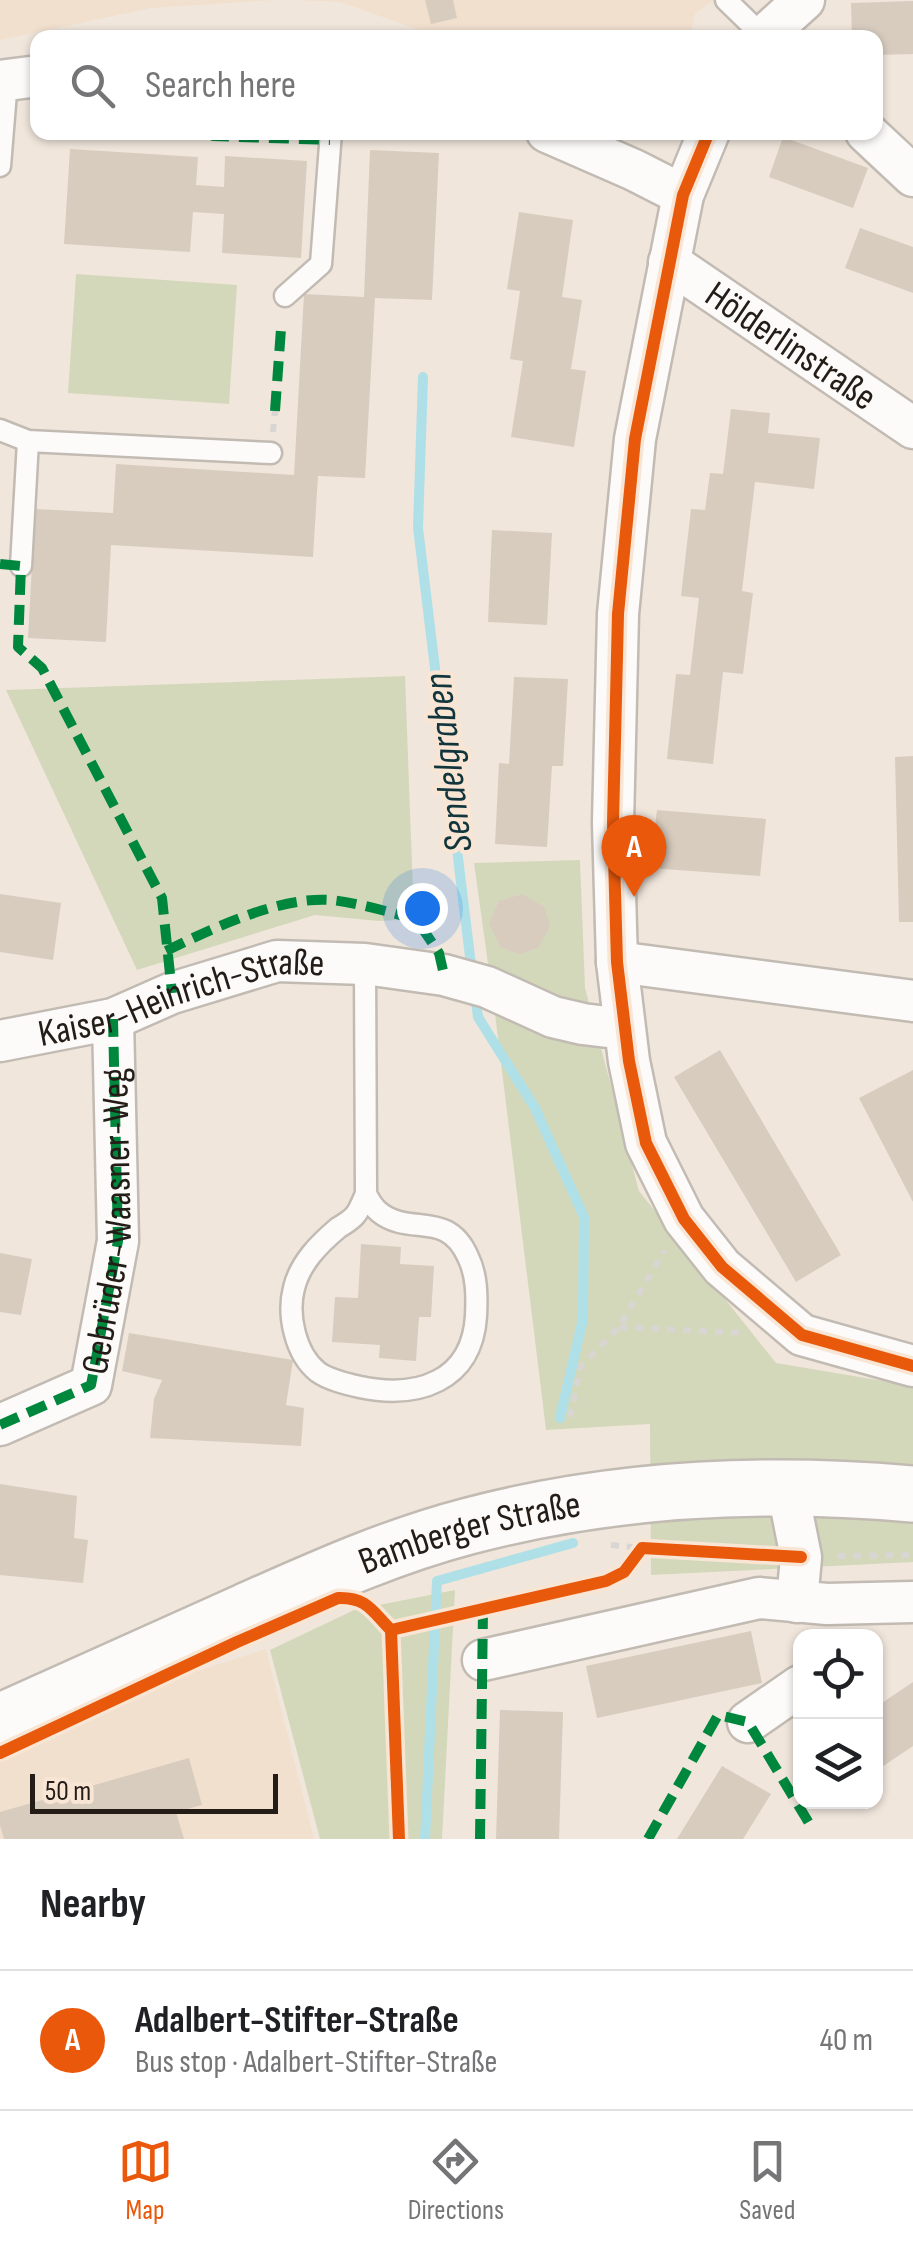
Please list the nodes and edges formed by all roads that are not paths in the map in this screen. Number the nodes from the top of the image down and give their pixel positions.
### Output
1 (726, 0) edge
2 (804, 0) edge
3 (756, 30) edge
4 (771, 30) edge
5 (15, 79) edge
6 (330, 140) edge
7 (565, 140) edge
8 (706, 140) edge
9 (875, 140) edge
10 (0, 166) edge
11 (913, 176) edge
12 (683, 194) junction
13 (669, 262) junction
14 (285, 296) dead end
15 (913, 428) edge
16 (0, 430) edge
17 (28, 441) junction
18 (271, 453) dead end
19 (21, 566) dead end
20 (617, 962) junction
21 (364, 964) junction
22 (913, 1001) edge
23 (113, 1020) junction
24 (624, 1029) junction
25 (0, 1041) edge
26 (366, 1194) junction
27 (913, 1366) edge
28 (0, 1425) edge
29 (787, 1487) junction
30 (913, 1494) edge
31 (913, 1602) edge
32 (817, 1614) edge
33 (483, 1660) dead end
34 (793, 1691) edge
35 (0, 1722) edge
36 (748, 1722) dead end

1 - 3 lane
2 - 4 street
5 - 10 lane
6 - 14 lane
7 - 12 street
8 - 12 street
9 - 11 street
12 - 13 street
13 - 15 street, Hölderlinstraße
13 - 20 street
16 - 17 lane
17 - 18 lane
17 - 19 lane
20 - 22 street
20 - 24 street
21 - 23 street, Kaiser-Heinrich-Straße
21 - 24 street, Kaiser-Heinrich-Straße
21 - 26 lane, Kaiser-Heinrich-Straße
23 - 25 street, Kaiser-Heinrich-Straße
23 - 28 street, Gebrüder-Waasner-Weg
24 - 27 street
26 - 26 lane
29 - 30 main road, Bamberger Straße
29 - 32 street
29 - 35 main road, Bamberger Straße
31 - 32 street
32 - 33 street
34 - 36 street

